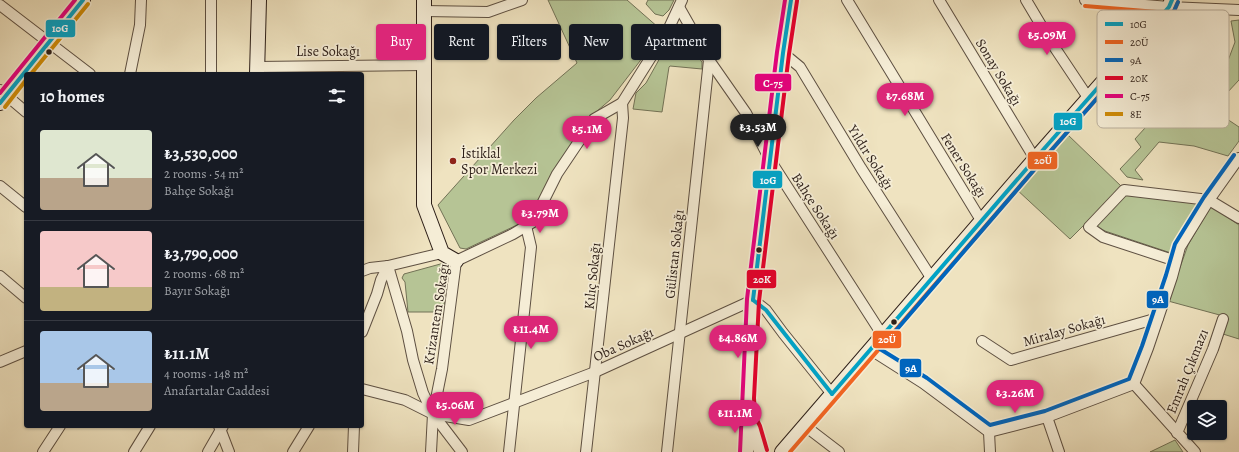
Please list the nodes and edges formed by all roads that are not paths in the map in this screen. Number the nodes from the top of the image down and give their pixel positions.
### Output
1 (83, 0) edge
2 (141, 0) edge
3 (211, 0) edge
4 (259, 0) edge
5 (522, 0) edge
6 (791, 0) edge
7 (847, 0) edge
8 (939, 0) edge
9 (1026, 0) edge
10 (1085, 0) edge
11 (1100, 1) edge
12 (680, 4) edge
13 (1170, 4) edge
14 (0, 5) edge
15 (424, 6) edge
16 (1239, 10) edge
17 (690, 24) edge
18 (49, 42) junction
19 (783, 53) junction
20 (709, 60) joint
21 (424, 64) junction
22 (257, 70) edge
23 (87, 72) edge
24 (130, 72) edge
25 (211, 72) edge
26 (1097, 90) edge
27 (2, 96) edge
28 (1089, 99) junction
29 (622, 103) junction
30 (24, 111) edge
31 (1239, 158) edge
32 (1036, 159) junction
33 (770, 160) junction
34 (0, 186) edge
35 (1209, 200) junction
36 (24, 205) edge
37 (1239, 218) edge
38 (982, 222) junction
39 (526, 226) junction
40 (442, 252) junction
41 (456, 261) junction
42 (1176, 261) junction
43 (388, 266) junction
44 (364, 270) edge
45 (0, 276) edge
46 (932, 279) junction
47 (24, 296) edge
48 (753, 300) junction
49 (1158, 318) junction
50 (1223, 319) dead end
51 (364, 327) edge
52 (680, 334) junction
53 (883, 336) junction
54 (982, 341) dead end
55 (871, 350) junction
56 (24, 352) edge
57 (0, 362) edge
58 (595, 372) junction
59 (1134, 384) junction
60 (364, 390) edge
61 (832, 394) junction
62 (514, 403) junction
63 (433, 414) junction
64 (1047, 417) junction
65 (749, 418) junction
66 (805, 426) junction
67 (59, 428) edge
68 (149, 428) edge
69 (220, 428) edge
70 (221, 428) edge
71 (308, 428) edge
72 (354, 428) edge
73 (989, 432) junction
74 (1177, 433) junction
75 (786, 448) edge
76 (43, 452) edge
77 (134, 452) edge
78 (208, 452) edge
79 (229, 452) edge
80 (293, 452) edge
81 (353, 452) edge
82 (431, 452) edge
83 (462, 452) edge
84 (509, 452) edge
85 (586, 452) edge
86 (667, 452) edge
87 (746, 452) edge
88 (761, 452) edge
89 (774, 452) edge
90 (839, 452) edge
91 (990, 452) edge
92 (1059, 452) edge
93 (1195, 452) edge

1 - 18 street
2 - 24 street
3 - 25 street
4 - 22 street
5 - 15 street
6 - 19 street
7 - 38 street, Fener Sokağı
8 - 32 street, Sonay Sokağı
9 - 28 street
10 - 11 street
11 - 13 street
12 - 17 street, Bahçe Sokağı
12 - 29 street, Krizantem Sokağı
13 - 16 street
14 - 18 street
15 - 21 street
18 - 23 street
18 - 27 street
19 - 33 street
19 - 46 street, Yıldır Sokağı
20 - 33 street, Bahçe Sokağı
20 - 52 street, Gülistan Sokağı
21 - 22 street, Lise Sokağı
21 - 40 street
26 - 28 street
27 - 30 street
28 - 32 street
29 - 39 street, Krizantem Sokağı
29 - 58 street, Kılıç Sokağı
31 - 35 street
32 - 38 street
33 - 48 street
33 - 53 street, Bahçe Sokağı
34 - 36 street
35 - 37 street
35 - 42 street
35 - 42 street
38 - 46 street
39 - 41 street, Krizantem Sokağı
39 - 62 street
40 - 41 street
40 - 43 street
41 - 63 street, Krizantem Sokağı
42 - 49 street
43 - 44 street
43 - 51 street
43 - 63 street
45 - 47 street
46 - 53 street
48 - 52 street, Oba Sokağı
48 - 61 street
48 - 65 street
49 - 54 street, Miralay Sokağı
49 - 59 street
50 - 74 street, Emrah Çıkmazı
52 - 58 street, Oba Sokağı
52 - 86 street, Gülistan Sokağı
53 - 55 street
55 - 61 street
55 - 73 street
56 - 57 street
58 - 62 street, Oba Sokağı
58 - 85 street, Kılıç Sokağı
59 - 64 street
59 - 74 street
60 - 63 street
61 - 66 street
62 - 63 street, Oba Sokağı
62 - 84 street
63 - 82 street, Krizantem Sokağı
63 - 83 street
64 - 73 street
64 - 92 street
65 - 87 street
65 - 88 street
66 - 75 street
66 - 90 street
67 - 76 street
68 - 77 street
69 - 78 street
70 - 79 street
71 - 80 street
72 - 81 street
73 - 91 street
74 - 93 street
75 - 89 street

